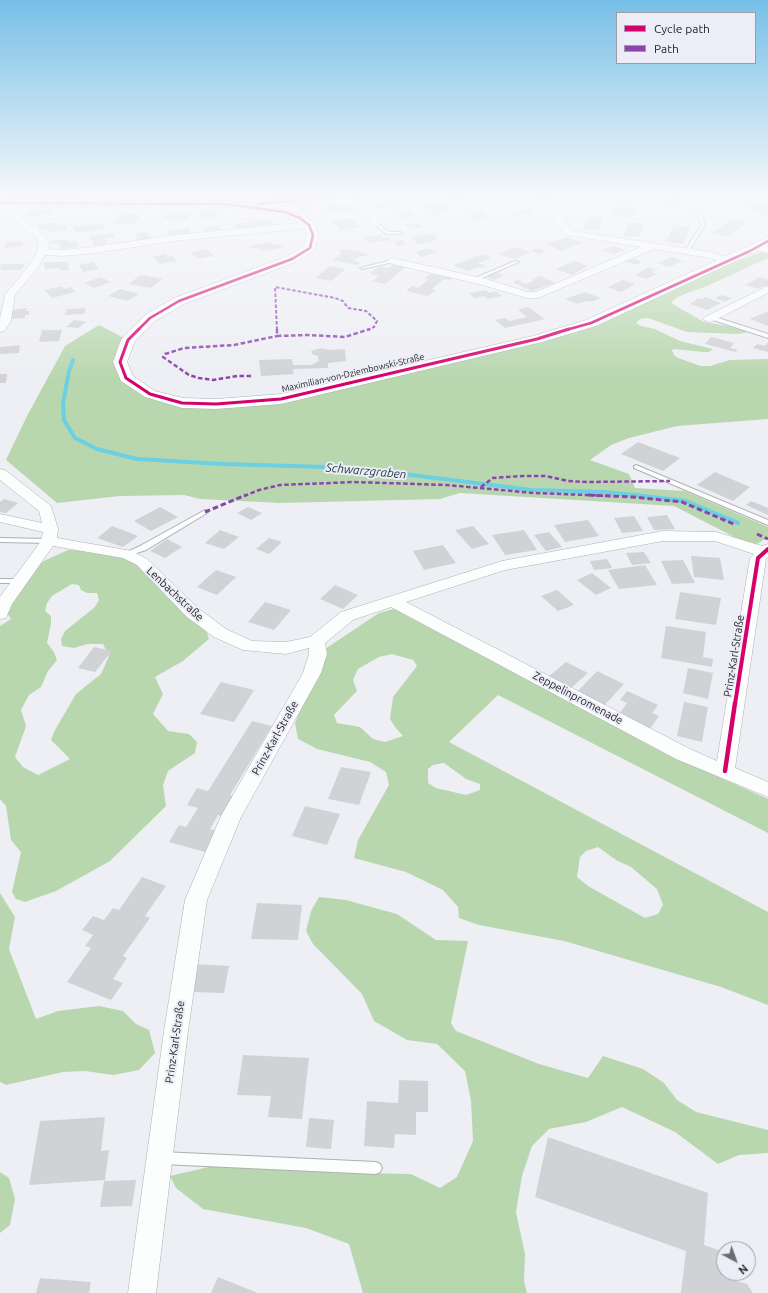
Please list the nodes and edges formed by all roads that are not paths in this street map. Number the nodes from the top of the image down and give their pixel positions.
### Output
1 (38, 258) edge
2 (293, 258) edge
3 (624, 258) edge
4 (721, 258) edge
5 (733, 258) edge
6 (729, 260) junction
7 (392, 261) joint
8 (517, 262) dead end
9 (362, 268) dead end
10 (475, 279) junction
11 (768, 289) edge
12 (711, 318) joint
13 (0, 329) edge
14 (768, 336) edge
15 (636, 467) dead end
16 (0, 473) edge
17 (205, 512) dead end
18 (0, 518) edge
19 (768, 523) edge
20 (50, 535) junction
21 (0, 540) edge
22 (766, 550) edge
23 (127, 554) junction
24 (20, 581) junction
25 (0, 582) edge
26 (391, 601) junction
27 (0, 613) edge
28 (316, 640) junction
29 (725, 771) junction
30 (768, 790) edge
31 (159, 1158) junction
32 (376, 1168) dead end
33 (142, 1293) edge

1 - 13 street
2 - 6 street, Maximilian-von-Dziembowski-Straße
3 - 10 street
4 - 6 street
5 - 6 street, Maximilian-von-Dziembowski-Straße
7 - 9 lane
7 - 10 street
8 - 10 lane
11 - 12 street
12 - 14 lane
15 - 19 lane
16 - 20 street
17 - 23 lane
18 - 20 street, Lenbachstraße
20 - 21 lane
20 - 23 street, Lenbachstraße
20 - 24 street
22 - 26 street, Prinz-Karl-Straße
22 - 29 street, Prinz-Karl-Straße
23 - 28 street, Lenbachstraße
24 - 25 lane
24 - 27 street
26 - 28 street, Prinz-Karl-Straße
26 - 29 street, Zeppelinpromenade
28 - 31 street, Prinz-Karl-Straße
29 - 30 street, Zeppelinpromenade
31 - 32 lane
31 - 33 street, Prinz-Karl-Straße

